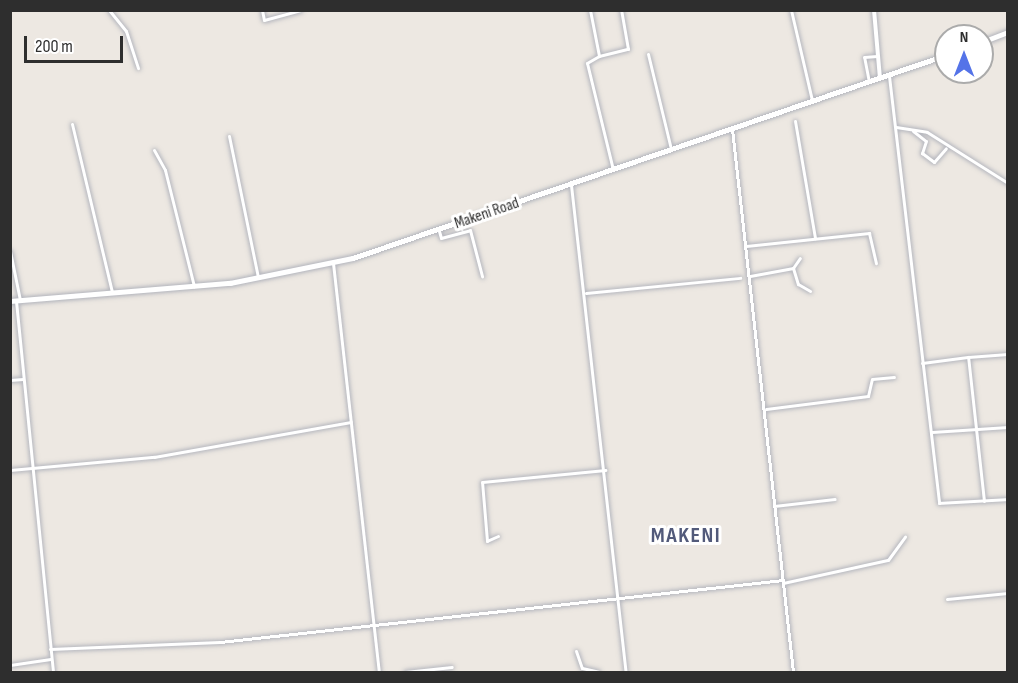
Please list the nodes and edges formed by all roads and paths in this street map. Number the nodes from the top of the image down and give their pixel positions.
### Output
1 (109, 10) edge
2 (262, 10) edge
3 (301, 10) edge
4 (590, 10) edge
5 (621, 10) edge
6 (791, 10) edge
7 (874, 10) edge
8 (648, 54) dead end
9 (599, 56) junction
10 (877, 56) junction
11 (934, 59) edge
12 (138, 68) dead end
13 (889, 76) junction
14 (880, 79) junction
15 (869, 82) junction
16 (813, 102) junction
17 (795, 121) dead end
18 (72, 124) dead end
19 (896, 127) junction
20 (732, 129) junction
21 (910, 129) junction
22 (229, 136) dead end
23 (946, 148) junction
24 (154, 150) dead end
25 (671, 150) junction
26 (614, 171) junction
27 (1008, 183) edge
28 (571, 185) junction
29 (439, 231) junction
30 (815, 238) junction
31 (746, 246) junction
32 (10, 251) edge
33 (800, 258) dead end
34 (333, 263) junction
35 (876, 263) dead end
36 (793, 268) junction
37 (482, 276) dead end
38 (750, 276) junction
39 (740, 278) dead end
40 (258, 279) junction
41 (194, 286) junction
42 (810, 291) dead end
43 (586, 293) junction
44 (113, 294) junction
45 (16, 301) edge
46 (1008, 354) edge
47 (968, 357) junction
48 (922, 363) junction
49 (894, 377) dead end
50 (23, 379) junction
51 (10, 380) edge
52 (766, 409) junction
53 (351, 422) junction
54 (1008, 427) edge
55 (978, 430) junction
56 (931, 432) junction
57 (30, 468) junction
58 (10, 470) edge
59 (605, 470) junction
60 (835, 499) dead end
61 (1008, 499) edge
62 (984, 501) junction
63 (774, 506) junction
64 (498, 536) dead end
65 (905, 537) dead end
66 (783, 582) junction
67 (1008, 593) edge
68 (620, 597) junction
69 (947, 599) dead end
70 (373, 625) junction
71 (50, 649) junction
72 (576, 651) dead end
73 (51, 659) junction
74 (10, 665) edge
75 (452, 667) dead end
76 (431, 671) edge
77 (53, 672) edge
78 (379, 672) edge
79 (405, 672) edge
80 (599, 672) edge
81 (626, 672) edge
82 (793, 672) edge

1 - 12 street
2 - 3 street
4 - 9 street
5 - 9 street
6 - 16 street
7 - 10 street
8 - 25 street
9 - 26 street
10 - 14 street
10 - 15 street
11 - 13 main road, Makeni Road
13 - 14 main road, Makeni Road
13 - 19 street
14 - 15 main road, Makeni Road
15 - 16 main road, Makeni Road
16 - 20 main road, Makeni Road
17 - 30 street
18 - 44 street
19 - 21 street
19 - 48 street
20 - 25 main road, Makeni Road
20 - 31 street
21 - 23 street
21 - 23 street
22 - 40 street
23 - 27 street
24 - 41 street
25 - 26 main road, Makeni Road
26 - 28 main road, Makeni Road
28 - 29 main road, Makeni Road
28 - 43 street
29 - 34 main road, Makeni Road
29 - 37 street
30 - 31 street
30 - 35 street
31 - 38 street
32 - 45 street
33 - 36 street
34 - 40 main road, Makeni Road
34 - 53 street
36 - 38 street
36 - 42 street
38 - 52 street
39 - 43 street
40 - 41 main road, Makeni Road
41 - 44 main road, Makeni Road
43 - 59 street
44 - 45 main road, Makeni Road
45 - 50 street
46 - 47 street
47 - 48 street
47 - 55 street
48 - 56 street
49 - 52 street
50 - 51 street
50 - 57 street
52 - 63 street
53 - 57 street
53 - 70 street
54 - 55 street
55 - 56 street
55 - 62 street
56 - 62 street
57 - 58 street
57 - 71 street
59 - 64 street
59 - 68 street
60 - 63 street
61 - 62 street
63 - 66 street
65 - 66 street
66 - 68 street
66 - 82 street
67 - 69 street
68 - 70 street
68 - 81 street
70 - 71 street
70 - 78 street
71 - 73 street
72 - 80 street
73 - 74 street
73 - 77 street
75 - 76 street
76 - 79 street

